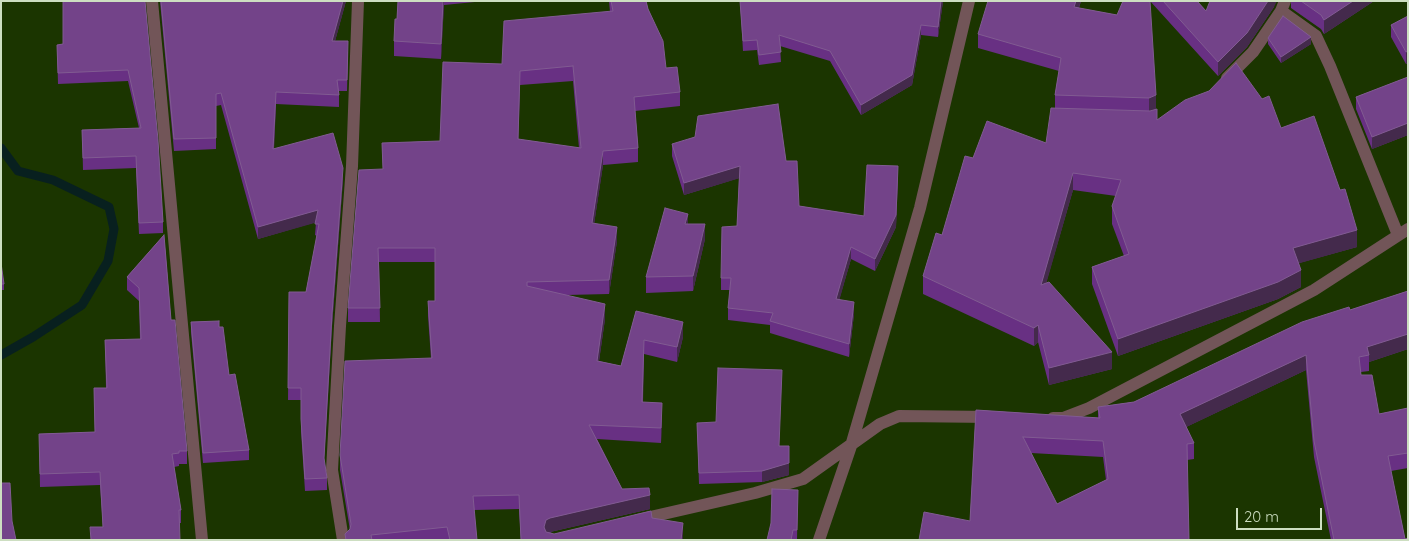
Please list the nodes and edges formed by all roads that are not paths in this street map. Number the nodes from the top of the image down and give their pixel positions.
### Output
1 (152, 1) edge
2 (358, 1) edge
3 (969, 1) edge
4 (1283, 6) edge
5 (1216, 89) edge
6 (1403, 232) edge
7 (1005, 417) edge
8 (1043, 418) edge
9 (851, 446) junction
10 (630, 522) edge
11 (202, 540) edge
12 (343, 540) edge
13 (819, 540) edge

1 - 11 street
2 - 12 street
3 - 9 street
4 - 5 street
4 - 6 street
6 - 8 street
7 - 9 street
9 - 10 street
9 - 13 street

